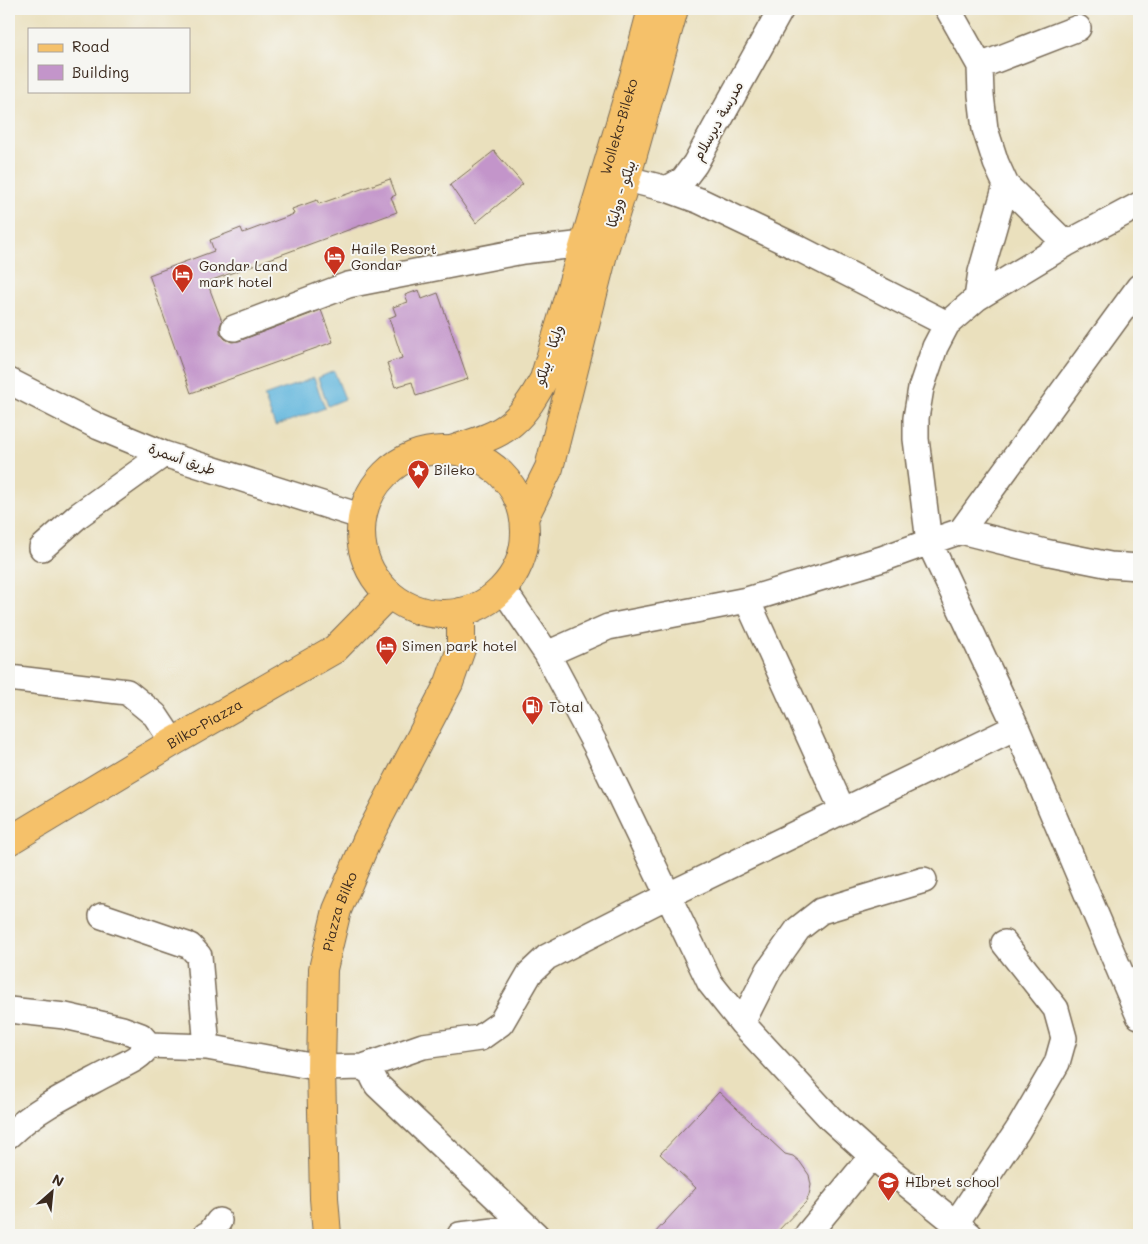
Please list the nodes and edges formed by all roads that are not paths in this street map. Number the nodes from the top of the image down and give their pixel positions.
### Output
1 (652, 9) edge
2 (674, 9) edge
3 (781, 9) edge
4 (948, 9) edge
5 (1078, 28) dead end
6 (980, 66) junction
7 (616, 176) junction
8 (1006, 185) junction
9 (667, 189) junction
10 (1139, 205) edge
11 (1066, 244) junction
12 (594, 247) junction
13 (1139, 287) edge
14 (977, 298) junction
15 (947, 324) junction
16 (234, 328) dead end
17 (9, 381) edge
18 (452, 450) junction
19 (164, 454) junction
20 (362, 516) junction
21 (524, 518) junction
22 (961, 531) junction
23 (929, 542) junction
24 (42, 548) dead end
25 (1139, 567) edge
26 (503, 589) junction
27 (389, 594) junction
28 (747, 600) junction
29 (461, 612) junction
30 (547, 654) junction
31 (9, 678) edge
32 (1016, 728) junction
33 (173, 742) junction
34 (844, 811) junction
35 (9, 841) edge
36 (924, 880) dead end
37 (669, 896) junction
38 (102, 916) dead end
39 (1004, 943) dead end
40 (9, 1010) edge
41 (1139, 1016) edge
42 (742, 1023) junction
43 (149, 1046) junction
44 (207, 1047) junction
45 (363, 1067) junction
46 (321, 1068) junction
47 (9, 1135) edge
48 (872, 1156) junction
49 (963, 1229) edge
50 (532, 1231) edge
51 (327, 1235) edge
52 (460, 1235) edge
53 (806, 1235) edge

1 - 7 main road, Wolleka-Bileko
2 - 7 main road, بيلكو - ووليكا
3 - 9 street, مدرسة دبرسلام
4 - 6 street
5 - 6 street
6 - 8 street
7 - 9 street
7 - 12 main road, بيلكو - ووليكا
8 - 11 street
8 - 14 street
9 - 15 street
10 - 11 street
11 - 14 street
12 - 16 street
12 - 18 main road, وليكا - بيلكو
12 - 21 main road, بيلكو - ووليكا
13 - 22 street
14 - 15 street
15 - 23 street
17 - 19 street, طريق أسمرة
18 - 20 main road
18 - 21 main road
19 - 20 street, طريق أسمرة
19 - 24 street
20 - 27 main road
21 - 26 main road
22 - 23 street
22 - 25 street
23 - 28 street
23 - 32 street
26 - 29 main road
26 - 30 street
27 - 29 main road
27 - 33 main road, Bilko-Piazza
28 - 30 street
28 - 34 street
29 - 46 main road, Piazza Bilko
30 - 37 street
31 - 33 street
32 - 34 street
32 - 41 street
33 - 35 main road, Bilko-Piazza
34 - 37 street
36 - 42 street
37 - 42 street
37 - 45 street
38 - 44 street
39 - 49 street
40 - 43 street
42 - 48 street
43 - 44 street
43 - 47 street
44 - 46 street
45 - 46 street
45 - 50 street
46 - 51 main road, Piazza Bilko
48 - 49 street
48 - 53 street
50 - 52 street

